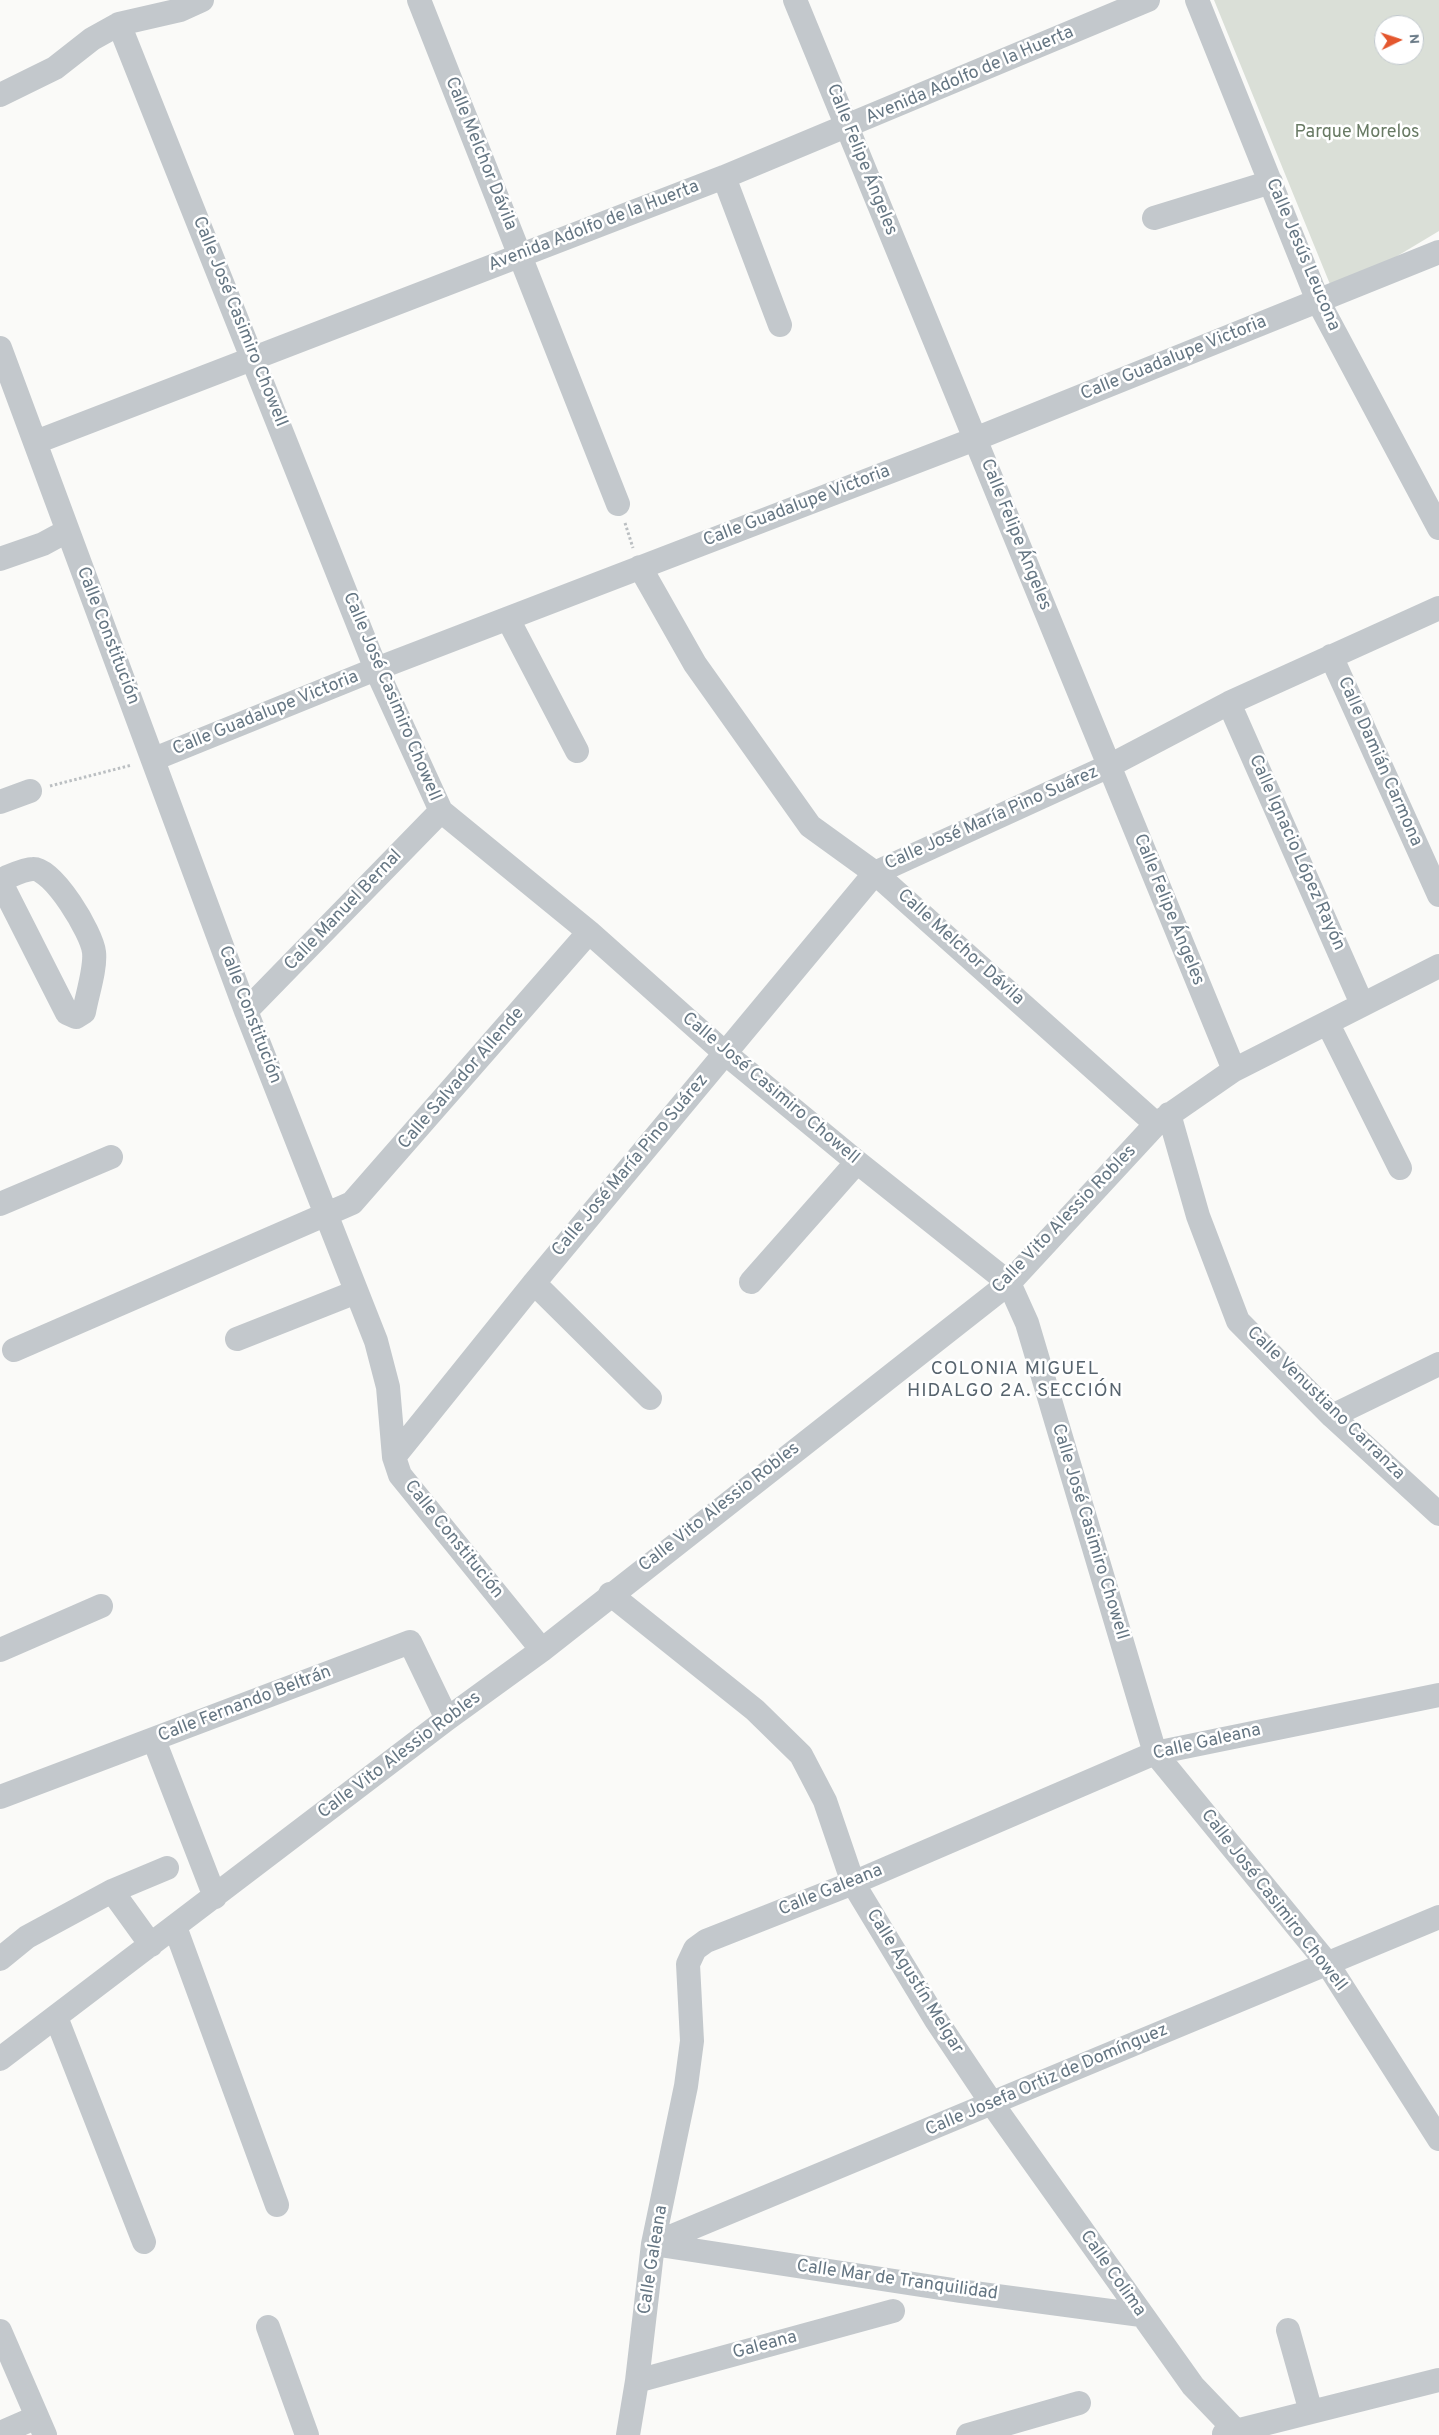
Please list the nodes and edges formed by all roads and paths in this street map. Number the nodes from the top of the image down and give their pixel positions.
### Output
1 (202, 0) edge
2 (419, 0) edge
3 (795, 0) edge
4 (1148, 0) edge
5 (1197, 0) edge
6 (120, 24) junction
7 (0, 94) edge
8 (848, 128) junction
9 (724, 178) junction
10 (1271, 182) junction
11 (1154, 218) dead end
12 (1439, 252) edge
13 (521, 255) junction
14 (1318, 301) junction
15 (780, 325) dead end
16 (0, 348) edge
17 (254, 357) junction
18 (975, 439) junction
19 (36, 442) junction
20 (618, 504) joint
21 (1439, 528) edge
22 (67, 531) junction
23 (0, 559) edge
24 (640, 567) junction
25 (1439, 608) edge
26 (508, 619) junction
27 (1331, 656) junction
28 (376, 669) junction
29 (1229, 703) junction
30 (577, 751) dead end
31 (154, 760) junction
32 (1109, 766) junction
33 (30, 791) joint
34 (0, 802) edge
35 (441, 811) junction
36 (875, 872) junction
37 (0, 881) edge
38 (1439, 895) edge
39 (589, 932) junction
40 (1439, 966) edge
41 (1362, 1004) junction
42 (246, 1010) junction
43 (1328, 1024) junction
44 (726, 1054) junction
45 (1234, 1070) junction
46 (1162, 1119) junction
47 (111, 1157) dead end
48 (857, 1162) junction
49 (1400, 1168) dead end
50 (0, 1204) edge
51 (327, 1215) junction
52 (751, 1282) dead end
53 (534, 1283) junction
54 (1008, 1283) junction
55 (356, 1292) junction
56 (237, 1339) dead end
57 (14, 1350) dead end
58 (1439, 1364) edge
59 (650, 1398) dead end
60 (1332, 1416) junction
61 (394, 1457) junction
62 (1439, 1514) edge
63 (610, 1594) junction
64 (101, 1606) dead end
65 (0, 1650) edge
66 (542, 1650) junction
67 (1439, 1695) edge
68 (447, 1719) junction
69 (154, 1740) junction
70 (1155, 1753) junction
71 (0, 1797) edge
72 (167, 1868) dead end
73 (853, 1883) junction
74 (112, 1891) junction
75 (215, 1897) junction
76 (1439, 1917) edge
77 (175, 1927) junction
78 (151, 1945) junction
79 (0, 1959) edge
80 (1327, 1963) junction
81 (56, 2017) junction
82 (0, 2059) edge
83 (992, 2104) junction
84 (1439, 2139) edge
85 (276, 2205) dead end
86 (144, 2242) dead end
87 (654, 2244) junction
88 (894, 2311) dead end
89 (1141, 2315) junction
90 (268, 2327) dead end
91 (1288, 2330) dead end
92 (0, 2331) edge
93 (1439, 2380) edge
94 (637, 2381) junction
95 (1079, 2403) dead end
96 (1311, 2412) junction
97 (41, 2426) edge
98 (0, 2433) edge
99 (1231, 2434) edge
100 (307, 2435) edge
101 (628, 2435) edge
102 (968, 2435) edge

1 - 6 street
2 - 13 street, Calle Melchor Dávila
3 - 8 street, Calle Felipe Ángeles
4 - 8 street, Avenida Adolfo de la Huerta
5 - 10 street, Calle Jesús Leucona
6 - 7 street
6 - 17 street, Calle José Casimiro Chowell
8 - 9 street, Avenida Adolfo de la Huerta
8 - 18 street, Calle Felipe Ángeles
9 - 13 street, Avenida Adolfo de la Huerta
9 - 15 street
10 - 11 street
10 - 14 street, Calle Jesús Leucona
12 - 14 street, Calle Guadalupe Victoria
13 - 17 street, Avenida Adolfo de la Huerta
13 - 20 street, Calle Melchor Dávila
14 - 18 street, Calle Guadalupe Victoria
14 - 21 street, Calle Jesús Leucona
16 - 19 street, Calle Constitución
17 - 19 street, Avenida Adolfo de la Huerta
17 - 28 street, Calle José Casimiro Chowell
18 - 24 street, Calle Guadalupe Victoria
18 - 32 street, Calle Felipe Ángeles
19 - 22 street, Calle Constitución
20 - 24 path
22 - 23 street
22 - 31 street, Calle Constitución
24 - 26 street, Calle Guadalupe Victoria
24 - 36 street, Calle Melchor Dávila
25 - 27 street, Calle José María Pino Suárez
26 - 28 street, Calle Guadalupe Victoria
26 - 30 street
27 - 29 street, Calle José María Pino Suárez
27 - 38 street, Calle Damián Carmona
28 - 31 street, Calle Guadalupe Victoria
28 - 35 street, Calle José Casimiro Chowell
29 - 32 street, Calle José María Pino Suárez
29 - 41 street, Calle Ignacio López Rayón
31 - 33 path
31 - 42 street, Calle Constitución
32 - 36 street, Calle José María Pino Suárez
32 - 45 street, Calle Felipe Ángeles
33 - 34 street
35 - 39 street, Calle José Casimiro Chowell
35 - 42 street, Calle Manuel Bernal
36 - 44 street, Calle José María Pino Suárez
36 - 46 street, Calle Melchor Dávila
37 - 37 street
39 - 44 street, Calle José Casimiro Chowell
39 - 51 street, Calle Salvador Allende
40 - 41 street, Calle Vito Alessio Robles
41 - 43 street, Calle Vito Alessio Robles
42 - 51 street, Calle Constitución
43 - 45 street, Calle Vito Alessio Robles
43 - 49 street
44 - 48 street, Calle José Casimiro Chowell
44 - 53 street, Calle José María Pino Suárez
45 - 46 street, Calle Vito Alessio Robles
46 - 54 street, Calle Vito Alessio Robles
46 - 60 street, Calle Venustiano Carranza
47 - 50 street
48 - 52 street
48 - 54 street, Calle José Casimiro Chowell
51 - 55 street, Calle Constitución
51 - 57 street, Calle Salvador Allende
53 - 59 street
53 - 61 street, Calle José María Pino Suárez
54 - 63 street, Calle Vito Alessio Robles
54 - 70 street, Calle José Casimiro Chowell
55 - 56 street
55 - 61 street, Calle Constitución
58 - 60 street
60 - 62 street, Calle Venustiano Carranza
61 - 66 street, Calle Constitución
63 - 66 street, Calle Vito Alessio Robles
63 - 73 street, Calle Agustín Melgar
64 - 65 street
66 - 68 street, Calle Vito Alessio Robles
67 - 70 street, Calle Galeana
68 - 69 street, Calle Fernando Beltrán
68 - 75 street, Calle Vito Alessio Robles
69 - 71 street, Calle Fernando Beltrán
69 - 75 street
70 - 73 street, Calle Galeana
70 - 80 street, Calle José Casimiro Chowell
72 - 74 street
73 - 83 street, Calle Agustín Melgar
73 - 87 street, Calle Galeana
74 - 78 street
74 - 79 street
75 - 77 street, Calle Vito Alessio Robles
76 - 80 street, Calle Josefa Ortiz de Domínguez
77 - 78 street, Calle Vito Alessio Robles
77 - 85 street
78 - 81 street, Calle Vito Alessio Robles
80 - 83 street, Calle Josefa Ortiz de Domínguez
80 - 84 street, Calle José Casimiro Chowell
81 - 82 street, Calle Vito Alessio Robles
81 - 86 street
83 - 87 street, Calle Josefa Ortiz de Domínguez
83 - 89 street, Calle Colima
87 - 89 street, Calle Mar de Tranquilidad
87 - 94 street, Calle Galeana
88 - 94 street, Galeana
89 - 99 street, Calle Colima
90 - 100 street
91 - 96 street
92 - 97 street
93 - 96 street
94 - 101 street, Calle Galeana
95 - 102 street
96 - 99 street
97 - 98 street

